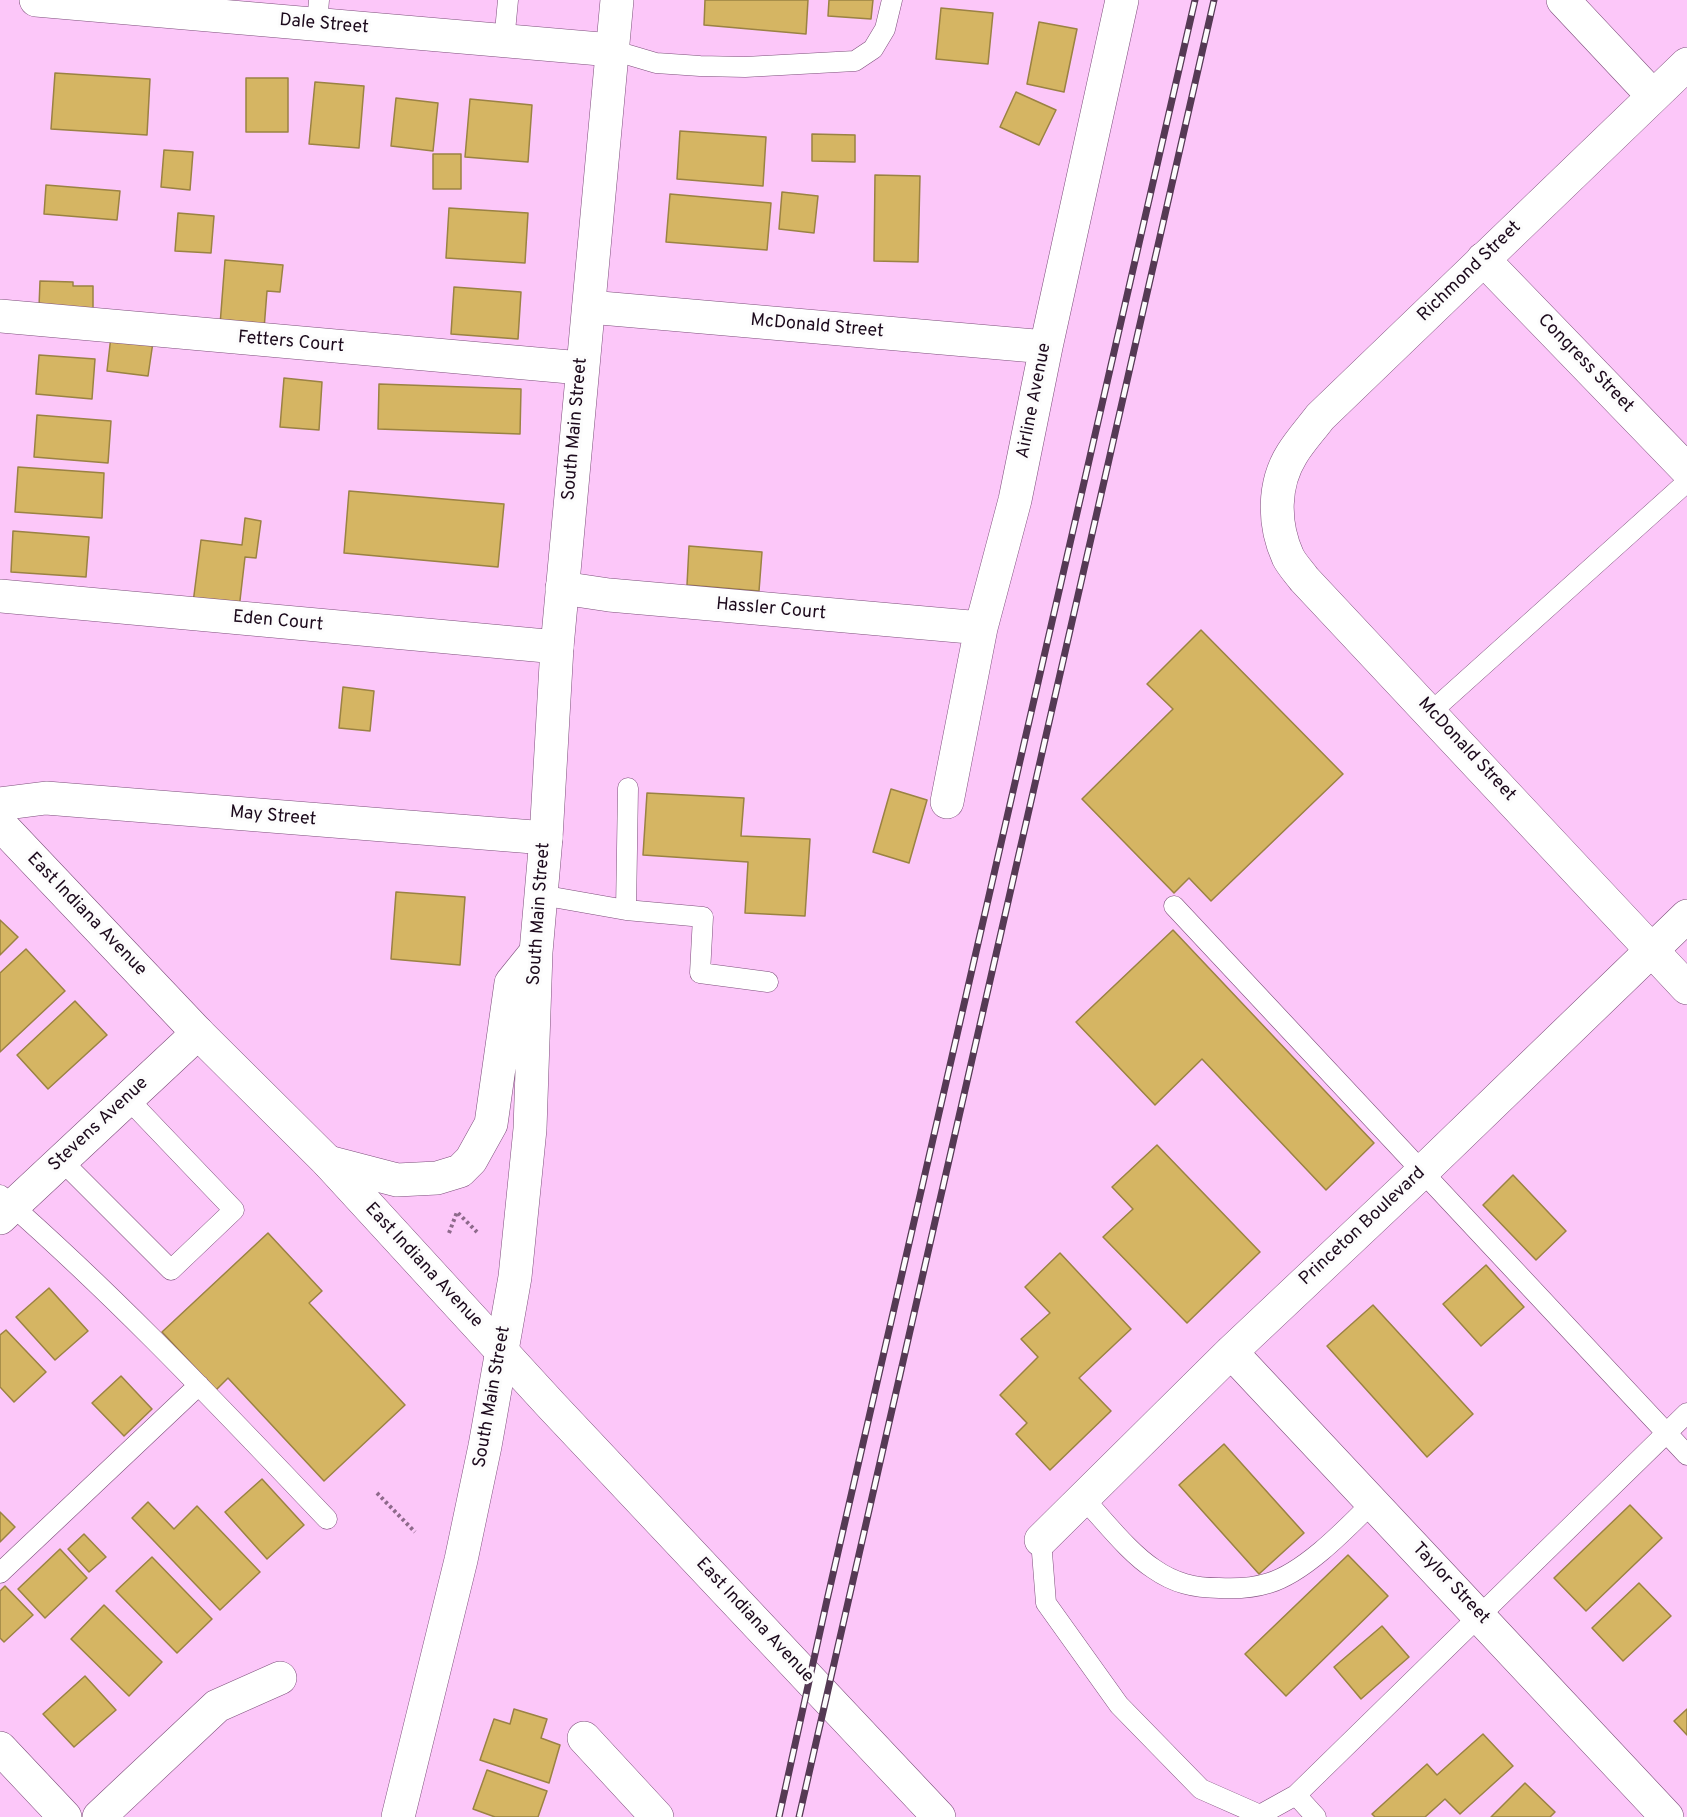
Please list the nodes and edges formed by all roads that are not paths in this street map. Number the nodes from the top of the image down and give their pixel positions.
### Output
1 (36, 0) edge
2 (508, 0) edge
3 (617, 0) edge
4 (892, 0) edge
5 (1122, 0) edge
6 (1563, 0) edge
7 (318, 12) edge
8 (504, 42) junction
9 (612, 50) junction
10 (1687, 64) edge
11 (1653, 96) junction
12 (1483, 259) junction
13 (589, 307) junction
14 (0, 316) edge
15 (1046, 347) junction
16 (581, 368) junction
17 (1687, 470) edge
18 (1687, 482) edge
19 (1276, 497) joint
20 (562, 588) junction
21 (0, 596) edge
22 (981, 628) junction
23 (557, 647) junction
24 (1431, 712) junction
25 (628, 788) dead end
26 (947, 802) dead end
27 (0, 804) edge
28 (0, 824) edge
29 (546, 838) junction
30 (541, 895) junction
31 (1174, 906) dead end
32 (626, 910) junction
33 (1687, 916) edge
34 (1652, 950) junction
35 (536, 952) junction
36 (768, 982) dead end
37 (1687, 988) edge
38 (198, 1033) junction
39 (128, 1099) junction
40 (62, 1160) junction
41 (328, 1162) junction
42 (1422, 1172) junction
43 (4, 1206) edge
44 (502, 1351) junction
45 (1231, 1352) junction
46 (199, 1385) junction
47 (1687, 1413) edge
48 (1666, 1433) junction
49 (1687, 1455) edge
50 (1083, 1498) junction
51 (1373, 1502) junction
52 (327, 1519) dead end
53 (1041, 1539) joint
54 (0, 1573) edge
55 (1479, 1615) junction
56 (280, 1677) dead end
57 (584, 1738) dead end
58 (0, 1748) edge
59 (1296, 1795) junction
60 (115, 1810) edge
61 (65, 1817) edge
62 (398, 1817) edge
63 (657, 1817) edge
64 (939, 1817) edge
65 (1316, 1817) edge
66 (1667, 1817) edge

1 - 7 street, Dale Street
2 - 8 lane
3 - 9 street, South Main Street
4 - 9 lane
5 - 15 street, Airline Avenue
6 - 11 street
7 - 8 street, Dale Street
8 - 9 street, Dale Street
9 - 13 street, South Main Street
10 - 11 street, Richmond Street
11 - 12 street, Richmond Street
12 - 17 street, Congress Street
12 - 19 street, Richmond Street
13 - 15 street, McDonald Street
13 - 16 street, South Main Street
14 - 16 street, Fetters Court
15 - 22 street, Airline Avenue
16 - 20 street, South Main Street
18 - 24 lane
19 - 24 street, McDonald Street
20 - 22 street, Hassler Court
20 - 23 street, South Main Street
21 - 23 street, Eden Court
22 - 26 street, Airline Avenue
23 - 29 street, South Main Street
24 - 34 street, McDonald Street
25 - 32 lane
27 - 29 street, May Street
28 - 38 street, East Indiana Avenue
29 - 30 street, South Main Street
30 - 32 lane
30 - 35 street, South Main Street
31 - 42 lane
32 - 36 lane
33 - 34 street, Princeton Boulevard
34 - 37 street, McDonald Street
34 - 42 street, Princeton Boulevard
35 - 41 street
35 - 44 street, South Main Street
38 - 39 street, Stevens Avenue
38 - 41 street, East Indiana Avenue
39 - 40 street, Stevens Avenue
39 - 40 lane
40 - 43 street, Stevens Avenue
41 - 44 street, East Indiana Avenue
42 - 45 street, Princeton Boulevard
42 - 48 lane
43 - 46 lane
44 - 62 street, South Main Street
44 - 64 street, East Indiana Avenue
45 - 50 street, Princeton Boulevard
45 - 51 street, Taylor Street
46 - 52 lane
46 - 54 lane
47 - 48 lane
48 - 49 lane
48 - 55 lane
50 - 51 lane
50 - 53 street, Princeton Boulevard
51 - 55 street, Taylor Street
53 - 59 lane
55 - 59 lane
55 - 66 street, Taylor Street
56 - 60 street
57 - 63 street
58 - 61 street
59 - 65 lane

